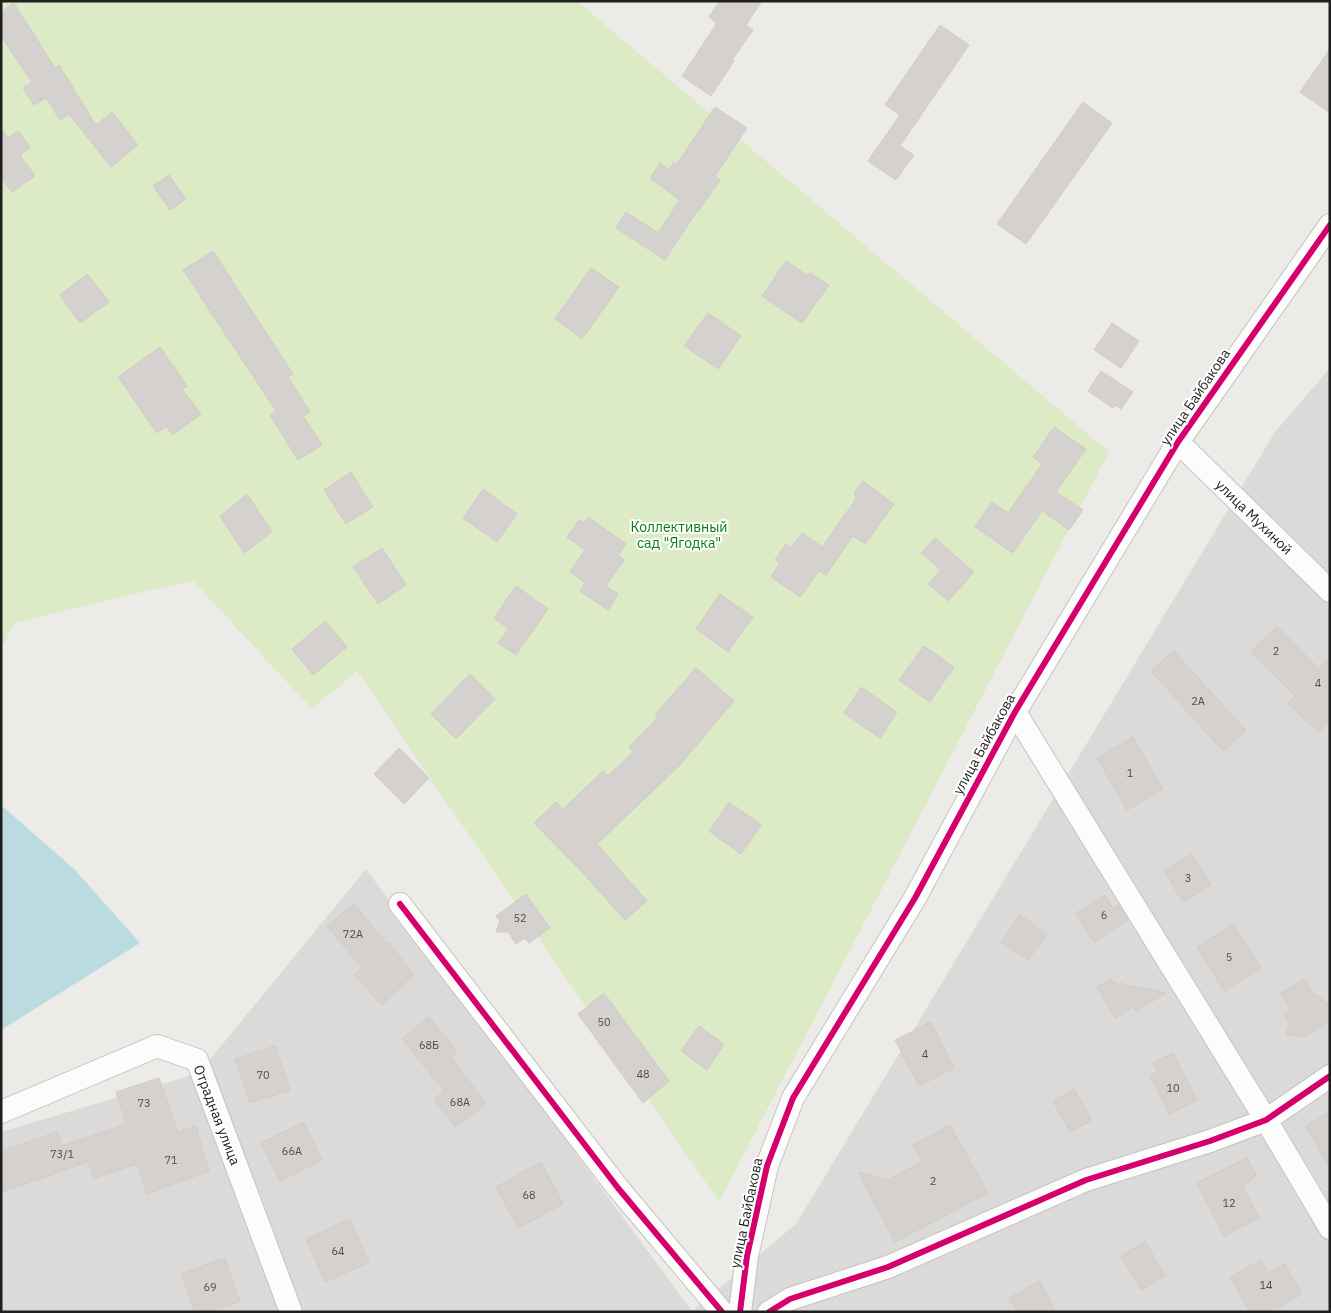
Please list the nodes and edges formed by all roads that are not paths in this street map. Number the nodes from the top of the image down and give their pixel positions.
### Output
1 (1330, 225) edge
2 (1178, 442) junction
3 (1330, 591) edge
4 (1015, 712) junction
5 (400, 904) dead end
6 (1330, 1076) edge
7 (1, 1112) edge
8 (1266, 1120) junction
9 (1330, 1228) edge
10 (291, 1312) edge
11 (722, 1312) edge
12 (740, 1312) edge
13 (769, 1312) edge

1 - 2 street, улица Байбакова
2 - 3 street, улица Мухиной
2 - 4 street, улица Байбакова
4 - 8 street, улица Байбакова
4 - 12 street, улица Байбакова
5 - 11 street
6 - 8 street
7 - 10 street, Отрадная улица
8 - 9 street, улица Байбакова
8 - 13 street

